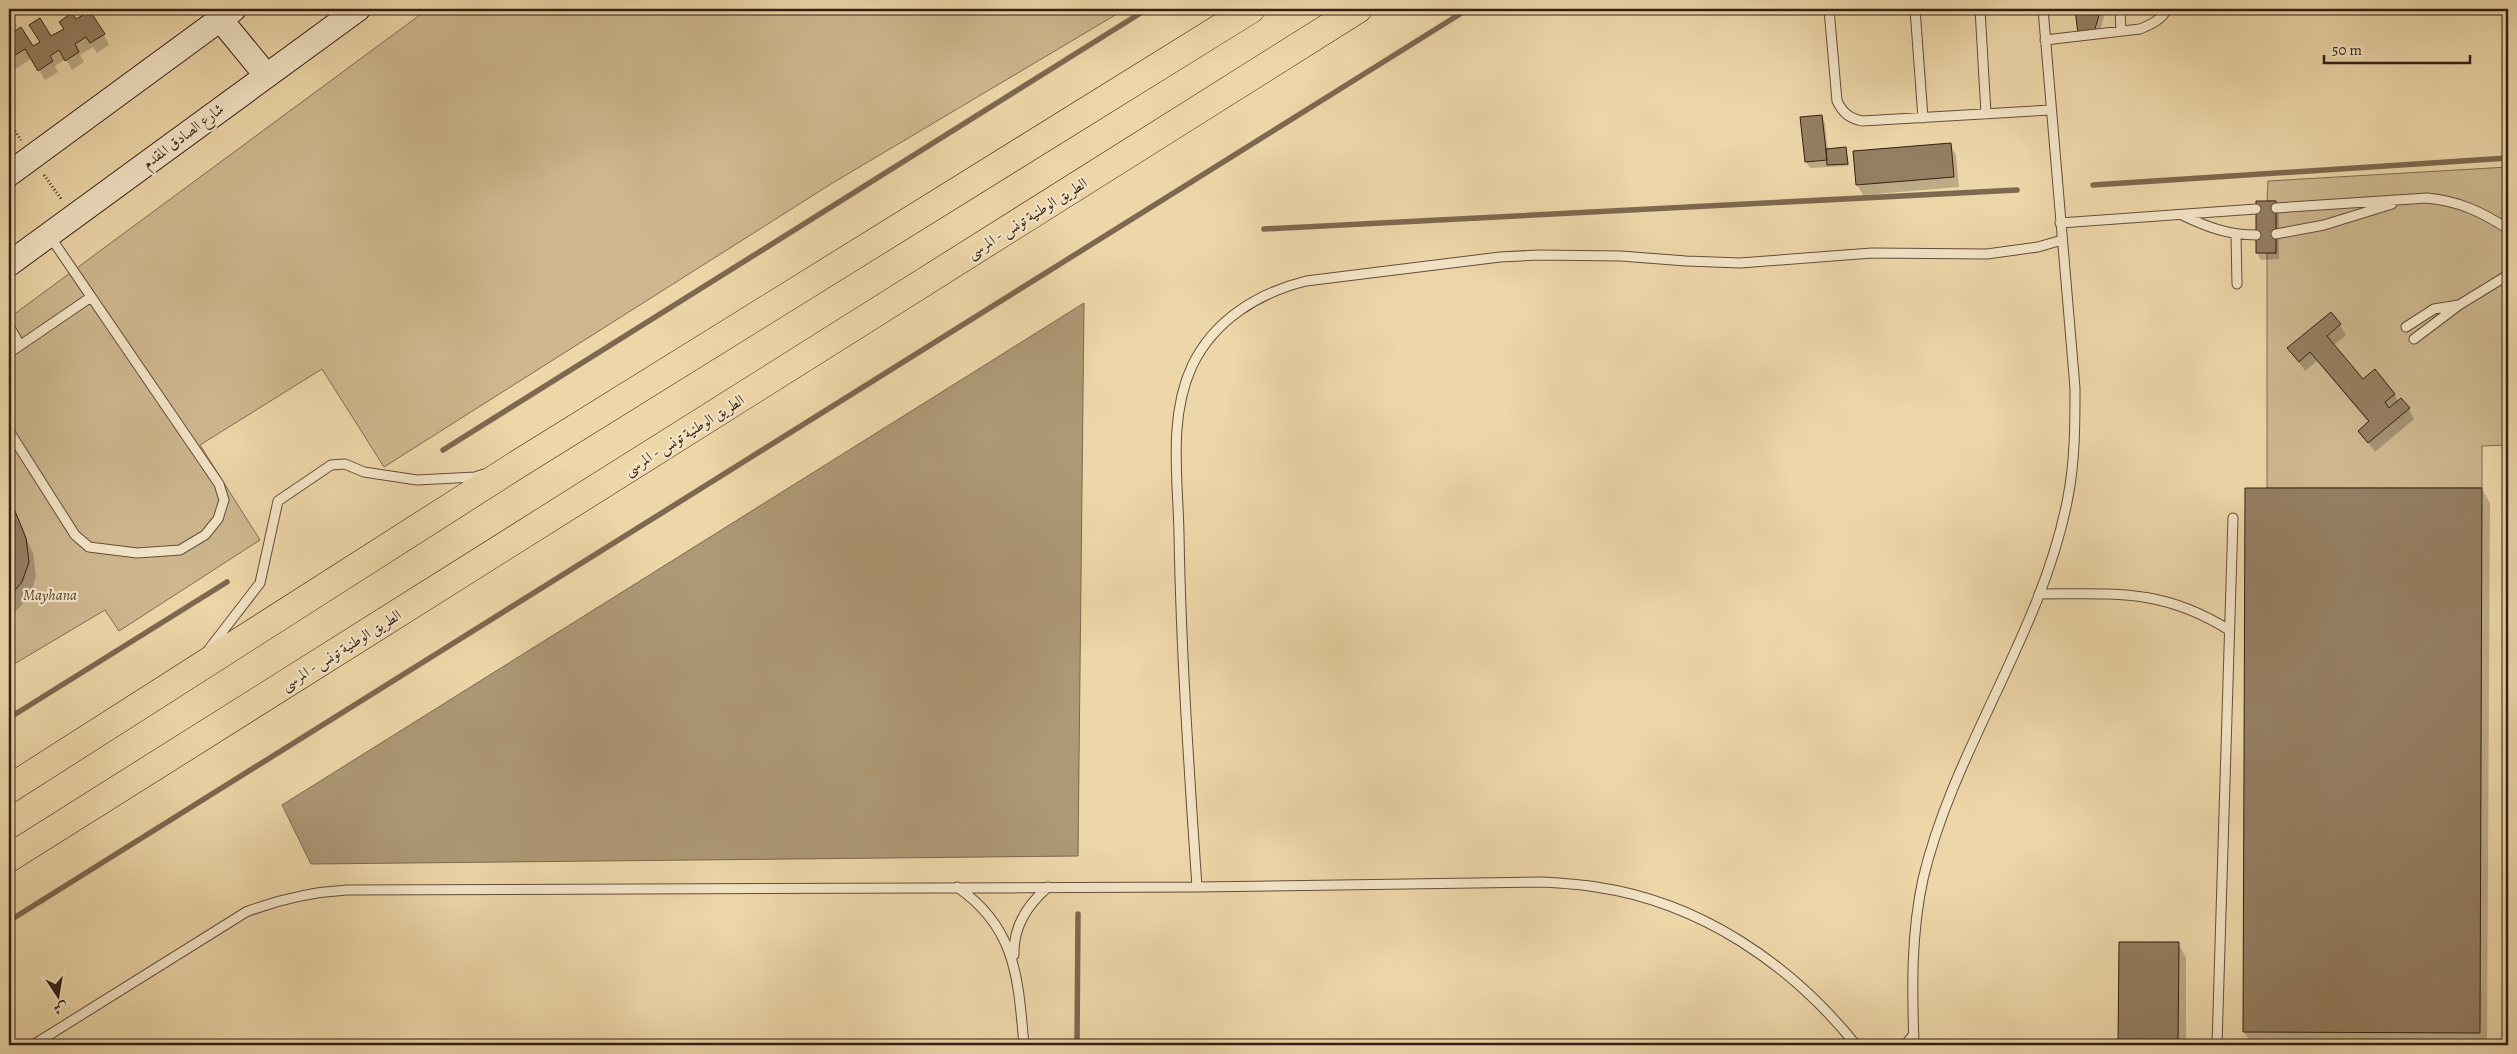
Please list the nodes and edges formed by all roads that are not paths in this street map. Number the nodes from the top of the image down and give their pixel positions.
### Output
1 (358, 9) edge
2 (1252, 9) edge
3 (1358, 9) edge
4 (1829, 9) edge
5 (1915, 9) edge
6 (1980, 9) edge
7 (2044, 9) edge
8 (2120, 9) edge
9 (2167, 9) edge
10 (227, 14) edge
11 (2121, 31) junction
12 (2046, 40) junction
13 (266, 75) junction
14 (2051, 110) junction
15 (1986, 114) junction
16 (1923, 118) junction
17 (9, 174) edge
18 (2408, 199) junction
19 (2276, 208) dead end
20 (2256, 209) dead end
21 (2182, 215) junction
22 (2060, 223) junction
23 (2508, 229) edge
24 (2276, 234) dead end
25 (48, 235) junction
26 (2236, 235) junction
27 (2256, 235) dead end
28 (2062, 240) junction
29 (9, 264) edge
30 (2508, 275) edge
31 (2237, 284) dead end
32 (91, 297) junction
33 (2459, 305) junction
34 (9, 326) edge
35 (2406, 327) dead end
36 (2414, 339) dead end
37 (20, 345) junction
38 (9, 352) edge
39 (9, 430) edge
40 (518, 464) junction
41 (2233, 518) dead end
42 (2039, 594) junction
43 (2229, 630) junction
44 (190, 674) junction
45 (9, 789) edge
46 (9, 858) edge
47 (1197, 886) junction
48 (1048, 887) junction
49 (957, 888) junction
50 (1015, 963) junction
51 (1914, 1034) junction
52 (33, 1045) edge
53 (1024, 1045) edge
54 (1856, 1045) edge
55 (1905, 1045) edge
56 (1914, 1045) edge
57 (2218, 1045) edge

1 - 13 main road, شارع الصادق المقدم
2 - 40 highway
3 - 46 highway, الطريق الوطنية تونس - المرسى
4 - 16 lane
5 - 16 lane
6 - 15 lane
7 - 12 lane
8 - 11 lane
9 - 11 lane
10 - 13 main road
10 - 17 main road
11 - 12 lane
12 - 14 lane
13 - 25 main road, شارع الصادق المقدم
14 - 15 lane
14 - 22 lane
15 - 16 lane
18 - 19 lane
18 - 23 lane
18 - 24 lane
20 - 21 lane
21 - 22 lane
21 - 26 lane
22 - 28 lane
25 - 29 main road, شارع الصادق المقدم
25 - 32 lane
26 - 27 lane
26 - 31 lane
28 - 42 lane
28 - 47 lane
30 - 33 lane
32 - 37 lane
32 - 39 lane
33 - 35 lane
33 - 36 lane
34 - 37 lane
37 - 38 lane
40 - 44 highway
40 - 44 lane
41 - 43 lane
42 - 43 lane
42 - 51 lane
43 - 57 lane
44 - 45 highway
47 - 48 lane
47 - 54 lane
48 - 49 lane
48 - 50 lane
49 - 50 lane
49 - 52 lane
50 - 53 lane
51 - 55 lane
51 - 56 lane

